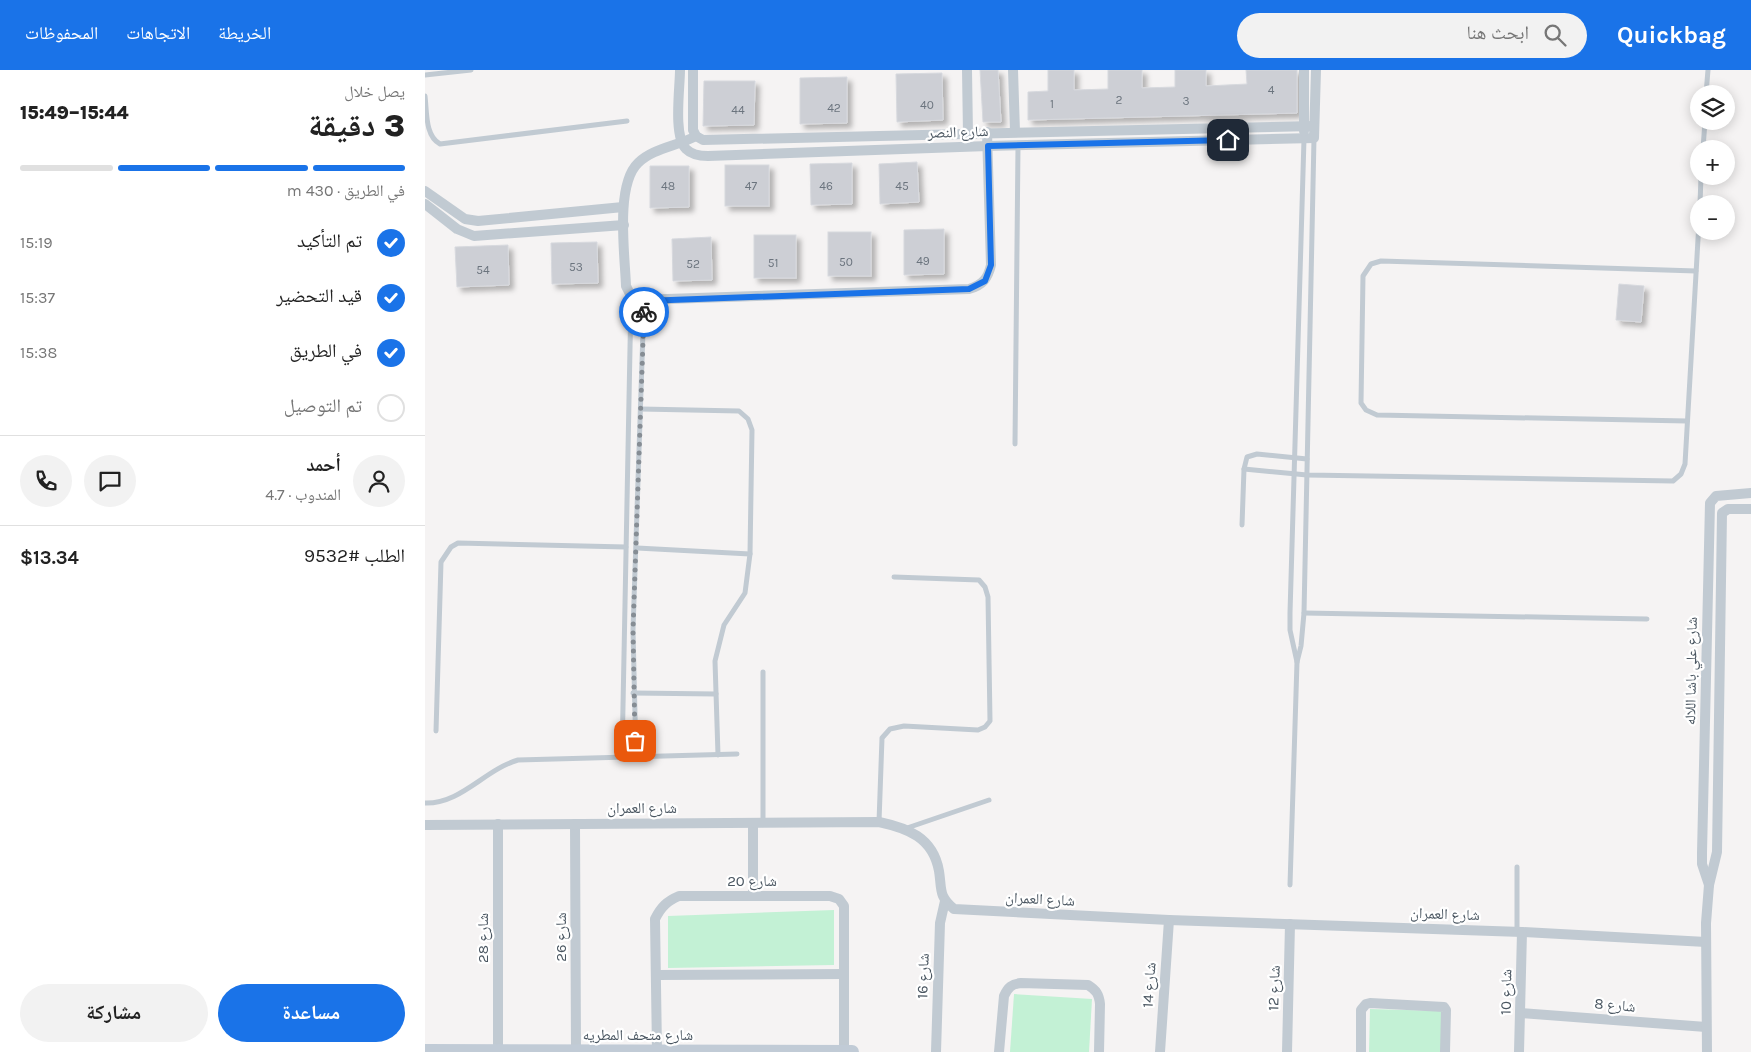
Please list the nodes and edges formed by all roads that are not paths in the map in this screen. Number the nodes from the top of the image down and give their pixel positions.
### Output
1 (471, 70) edge
2 (680, 70) edge
3 (693, 70) edge
4 (967, 70) edge
5 (1013, 70) edge
6 (1304, 70) edge
7 (1316, 70) edge
8 (1708, 70) edge
9 (425, 75) edge
10 (1707, 85) edge
11 (425, 96) edge
12 (627, 121) dead end
13 (1309, 126) junction
14 (987, 132) junction
15 (1015, 132) junction
16 (968, 134) junction
17 (696, 136) junction
18 (1309, 138) junction
19 (682, 144) junction
20 (1018, 145) junction
21 (988, 146) junction
22 (425, 191) edge
23 (425, 204) edge
24 (623, 207) junction
25 (625, 224) junction
26 (1698, 240) edge
27 (1696, 271) junction
28 (631, 296) junction
29 (644, 301) junction
30 (641, 410) junction
31 (1687, 422) junction
32 (1015, 444) dead end
33 (1293, 457) junction
34 (1307, 458) junction
35 (1244, 469) junction
36 (1293, 474) junction
37 (1307, 475) junction
38 (1751, 494) edge
39 (1751, 509) edge
40 (1242, 525) dead end
41 (626, 547) junction
42 (637, 548) junction
43 (750, 554) junction
44 (894, 577) dead end
45 (1304, 612) junction
46 (1647, 620) dead end
47 (1297, 662) junction
48 (763, 672) dead end
49 (633, 693) junction
50 (716, 694) junction
51 (436, 731) dead end
52 (737, 754) dead end
53 (718, 755) junction
54 (636, 757) junction
55 (622, 758) junction
56 (989, 800) dead end
57 (425, 803) edge
58 (879, 822) junction
59 (758, 823) junction
60 (498, 824) junction
61 (575, 824) junction
62 (425, 825) edge
63 (907, 828) junction
64 (1517, 867) dead end
65 (1290, 884) dead end
66 (1709, 884) junction
67 (753, 896) junction
68 (945, 901) junction
69 (1169, 920) junction
70 (1290, 924) junction
71 (1520, 932) junction
72 (1706, 942) junction
73 (845, 974) junction
74 (656, 975) junction
75 (1521, 1013) junction
76 (1706, 1027) junction
77 (425, 1051) edge
78 (498, 1051) edge
79 (576, 1051) edge
80 (844, 1051) edge
81 (655, 1052) edge
82 (749, 1052) edge
83 (851, 1052) edge
84 (936, 1052) edge
85 (999, 1052) edge
86 (1099, 1052) edge
87 (1160, 1052) edge
88 (1287, 1052) edge
89 (1361, 1052) edge
90 (1445, 1052) edge
91 (1519, 1052) edge
92 (1707, 1052) edge

1 - 9 lane
2 - 19 street
3 - 17 street
4 - 16 street
5 - 15 street
6 - 13 street
7 - 13 street
8 - 10 lane
11 - 12 lane
13 - 15 street, شارع النصر
13 - 18 street
14 - 15 street, شارع النصر
14 - 16 street, شارع النصر
14 - 21 street
16 - 17 street, شارع النصر
17 - 19 street
18 - 20 street, شارع النصر
18 - 33 lane
18 - 34 lane
19 - 21 street, شارع النصر
19 - 24 street
20 - 21 street, شارع النصر
20 - 32 lane
21 - 29 street
22 - 24 street
23 - 25 street
24 - 25 street
25 - 28 street
26 - 27 lane
27 - 31 lane
27 - 31 lane
28 - 29 street
28 - 41 lane
29 - 30 lane
30 - 42 lane
30 - 43 lane
31 - 37 lane
33 - 34 lane
33 - 35 lane
33 - 36 lane
34 - 37 lane
35 - 36 lane
35 - 40 lane
36 - 37 lane
36 - 47 lane
37 - 45 lane
38 - 66 street, شارع علي باشا اللاله
39 - 66 street, شارع علي باشا اللاله
41 - 51 lane
41 - 55 lane
42 - 43 lane
42 - 49 lane
43 - 50 lane
44 - 58 lane
45 - 46 lane
45 - 47 lane
47 - 65 lane
48 - 59 lane
49 - 50 lane
49 - 54 lane
50 - 53 lane
52 - 53 lane
53 - 54 lane
54 - 55 lane
55 - 57 lane
56 - 63 lane
58 - 59 street, شارع العمران
58 - 63 street, شارع العمران
59 - 61 street, شارع العمران
59 - 67 street
60 - 61 street, شارع العمران
60 - 62 street, شارع العمران
60 - 78 street, شارع 28
61 - 79 street, شارع 26
63 - 68 street, شارع العمران
64 - 71 lane
66 - 72 street, شارع علي باشا اللاله
67 - 73 street, شارع 20
67 - 74 street, شارع 20
68 - 69 street, شارع العمران
68 - 84 street, شارع 16
69 - 70 street, شارع العمران
69 - 87 street, شارع 14
70 - 71 street, شارع العمران
70 - 88 street, شارع 12
71 - 72 street, شارع العمران
71 - 75 street, شارع 10
72 - 76 street, شارع علي باشا اللاله
73 - 74 street
73 - 80 street, شارع 20
74 - 81 street, شارع 20
75 - 76 street, شارع 8
75 - 91 street, شارع 10
76 - 92 street, شارع علي باشا اللاله
77 - 78 street, شارع متحف المطريه
78 - 79 street, شارع متحف المطريه
79 - 81 street, شارع متحف المطريه
80 - 82 street, شارع متحف المطريه
80 - 83 street, شارع متحف المطريه
81 - 82 street, شارع متحف المطريه
85 - 86 street
89 - 90 street

